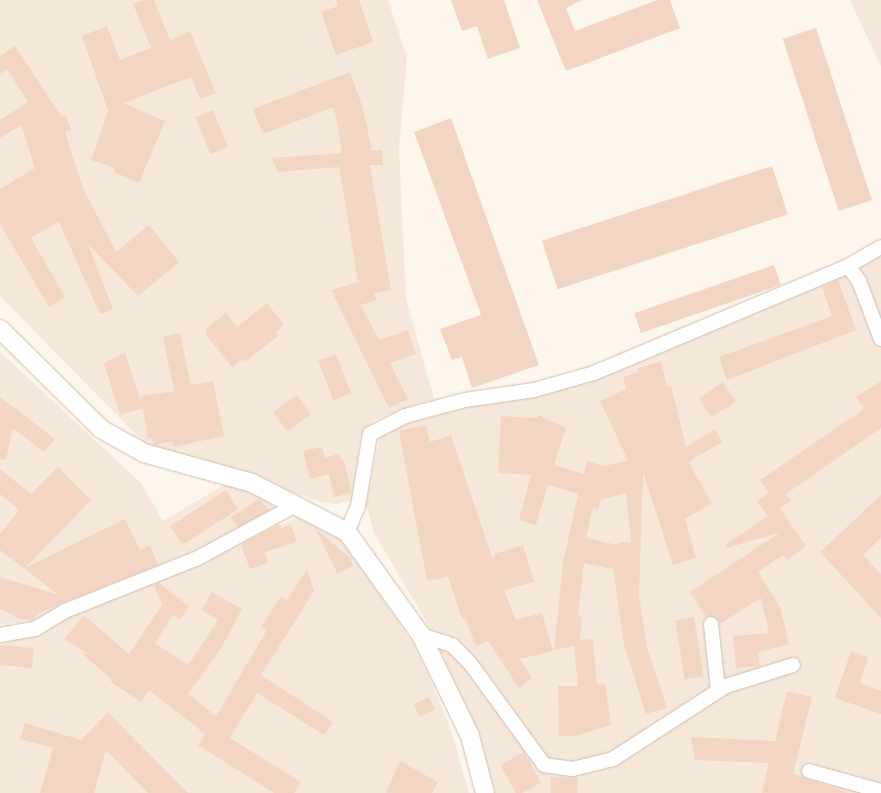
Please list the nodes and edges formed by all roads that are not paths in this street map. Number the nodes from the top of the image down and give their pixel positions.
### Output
1 (881, 247) edge
2 (848, 266) junction
3 (0, 329) edge
4 (881, 339) edge
5 (296, 505) junction
6 (347, 532) junction
7 (711, 624) dead end
8 (0, 635) edge
9 (421, 635) junction
10 (793, 665) dead end
11 (718, 691) junction
12 (809, 771) dead end
13 (881, 791) edge
14 (485, 793) edge

1 - 2 street
2 - 4 street
2 - 6 street
3 - 5 street
5 - 6 street
5 - 8 street
6 - 9 street
7 - 11 street
9 - 11 street
9 - 14 street
10 - 11 street
12 - 13 street

